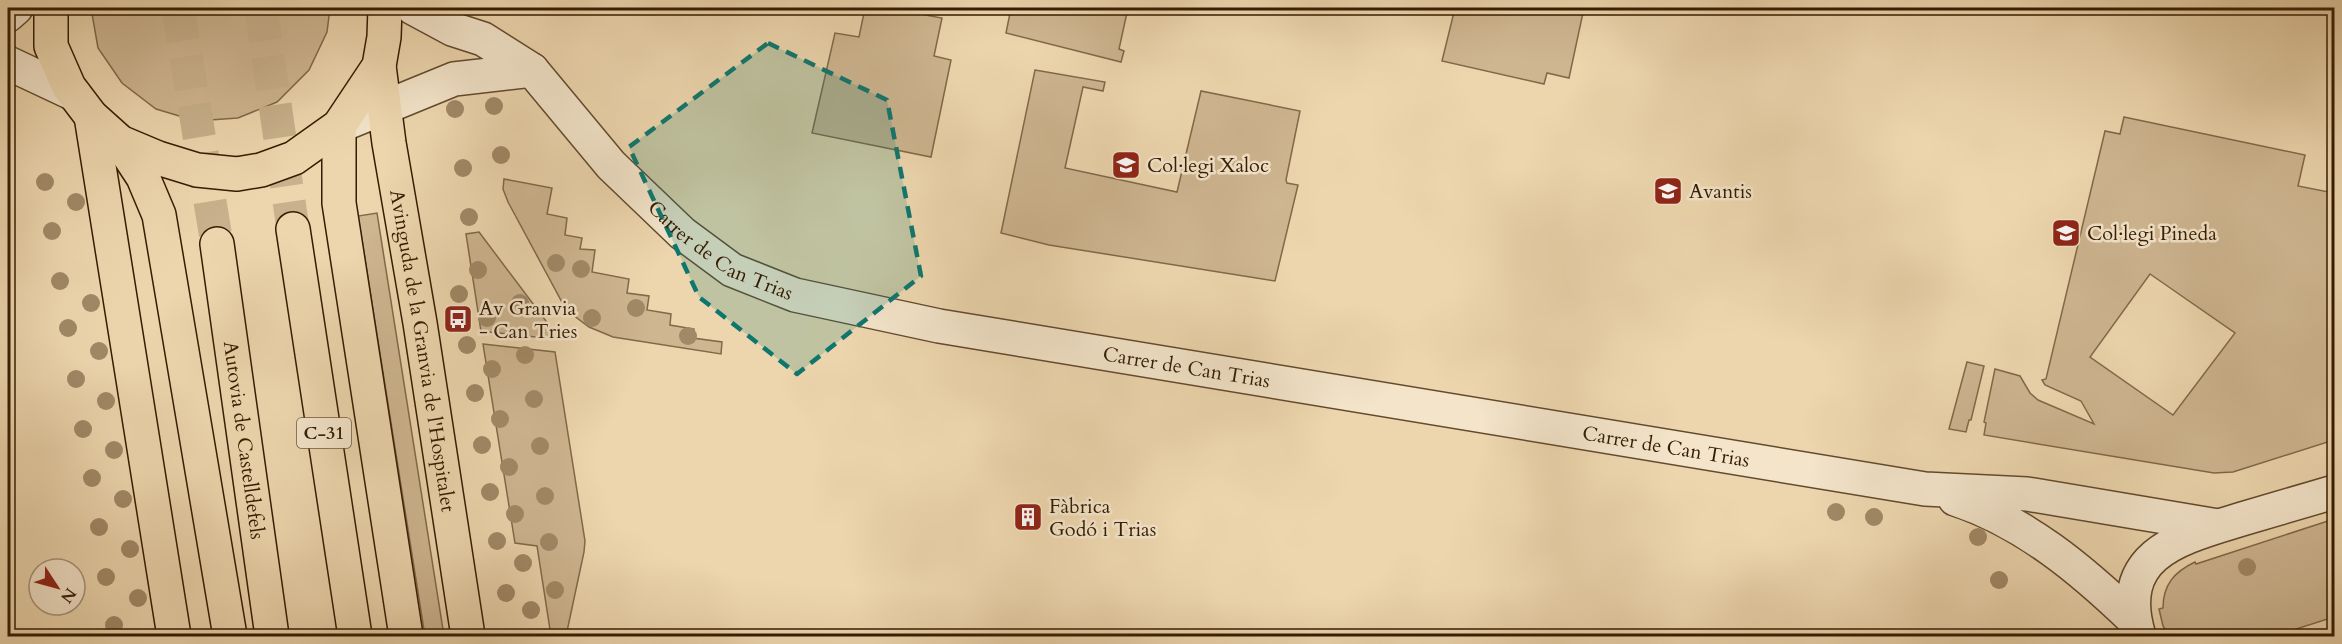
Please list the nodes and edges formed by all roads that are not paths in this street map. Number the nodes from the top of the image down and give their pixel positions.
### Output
1 (16, 8) edge
2 (51, 8) edge
3 (385, 8) edge
4 (413, 8) edge
5 (8, 15) edge
6 (8, 63) edge
7 (379, 66) junction
8 (532, 70) junction
9 (83, 105) junction
10 (385, 109) junction
11 (339, 126) junction
12 (120, 142) junction
13 (293, 229) tunnel mouth
14 (217, 244) tunnel mouth
15 (1925, 489) junction
16 (2334, 492) edge
17 (2218, 526) junction
18 (2137, 628) edge
19 (174, 636) edge
20 (230, 636) edge
21 (272, 636) edge
22 (355, 636) edge
23 (406, 636) edge
24 (468, 636) edge

1 - 5 street
2 - 9 main road
3 - 7 main road
4 - 8 street, Carrer de Can Trias
6 - 9 street
7 - 10 main road, Avinguda de la Granvia de l'Hospitalet
7 - 11 main road
8 - 10 street
8 - 15 street, Carrer de Can Trias
9 - 12 main road
9 - 19 main road
10 - 11 street
10 - 24 main road, Avinguda de la Granvia de l'Hospitalet
11 - 12 main road
11 - 23 main road
12 - 20 main road
13 - 22 main road, C-31
14 - 21 main road, Autovia de Castelldefels
15 - 17 street, Carrer de Can Trias
15 - 18 street, Carrer de Can Trias
16 - 17 street
17 - 18 street

